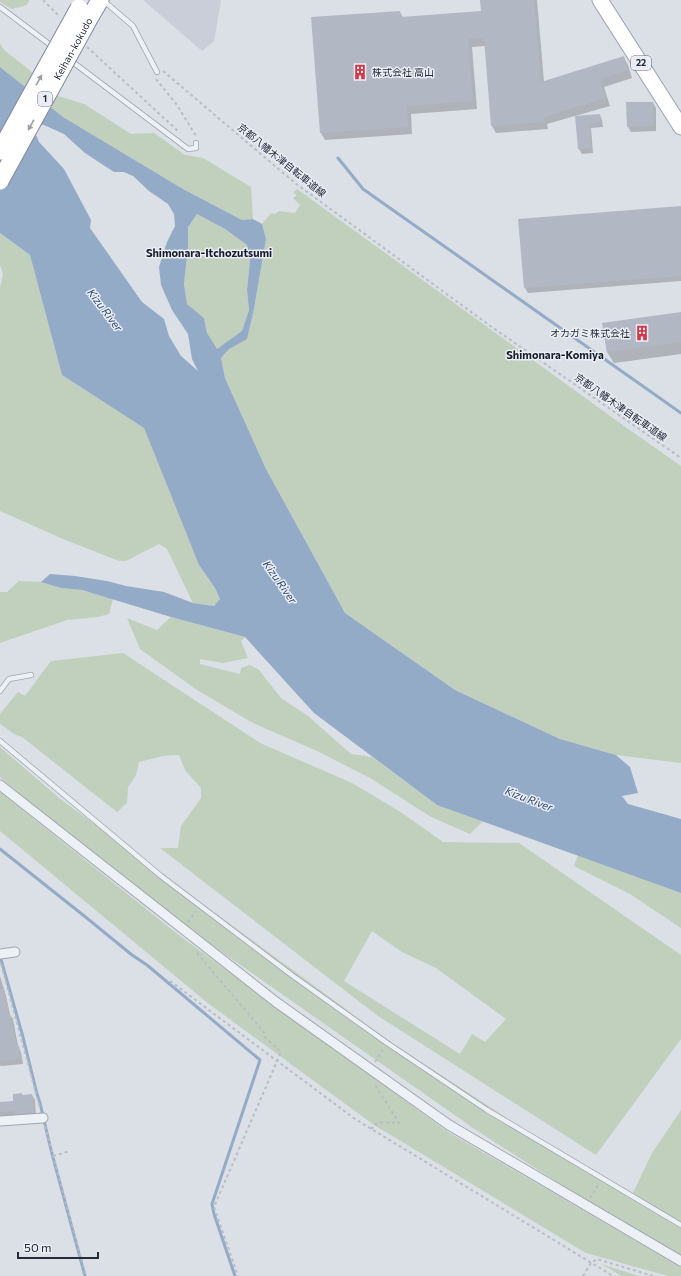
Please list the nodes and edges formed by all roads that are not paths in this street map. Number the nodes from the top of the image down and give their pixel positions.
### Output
1 (100, 0) edge
2 (103, 0) edge
3 (600, 0) edge
4 (0, 8) edge
5 (84, 8) edge
6 (157, 72) road end
7 (681, 127) edge
8 (196, 143) road end
9 (0, 151) edge
10 (0, 181) edge
11 (31, 675) dead end
12 (0, 691) edge
13 (0, 741) edge
14 (0, 785) edge
15 (15, 952) dead end
16 (0, 954) edge
17 (43, 1118) dead end
18 (0, 1121) edge
19 (681, 1225) edge
20 (681, 1261) edge

1 - 5 highway, Keihan-kokudo / 1
2 - 6 lane
3 - 7 main road, 22
4 - 8 lane
9 -> 5 highway, Keihan-kokudo / 1, bridge
5 -> 10 highway, Keihan-kokudo / 1, bridge
11 - 12 lane
13 - 19 lane
14 - 20 street
15 - 16 street
17 - 18 street

